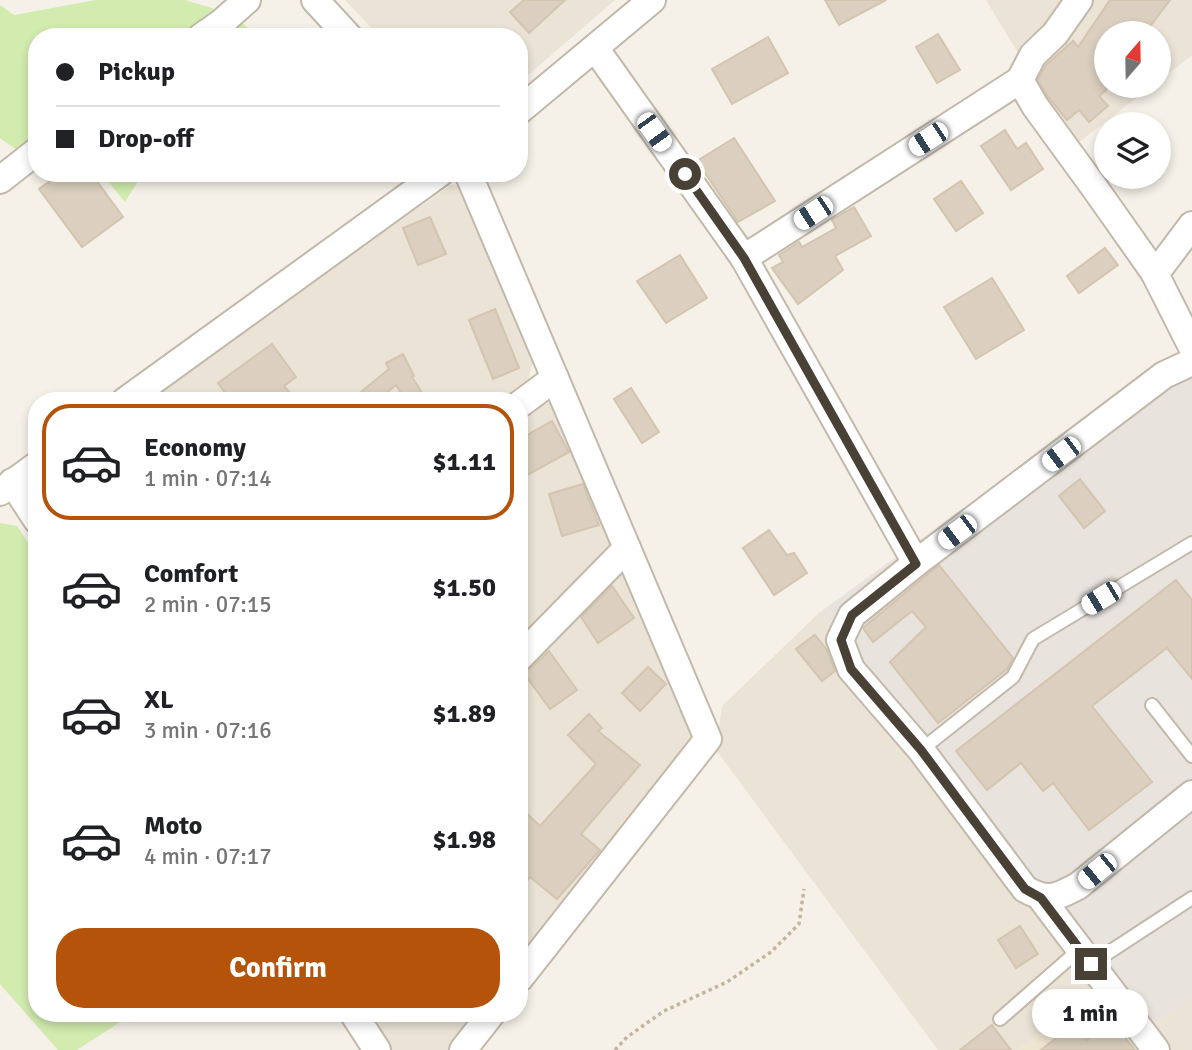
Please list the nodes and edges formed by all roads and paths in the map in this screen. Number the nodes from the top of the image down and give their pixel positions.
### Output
1 (247, 0) edge
2 (315, 0) edge
3 (652, 0) edge
4 (1079, 0) edge
5 (214, 28) edge
6 (341, 28) edge
7 (595, 48) junction
8 (1020, 80) junction
9 (528, 103) edge
10 (28, 157) edge
11 (0, 180) edge
12 (428, 182) edge
13 (472, 182) edge
14 (1192, 225) edge
15 (744, 258) junction
16 (1154, 272) junction
17 (1192, 347) edge
18 (1192, 362) edge
19 (555, 378) junction
20 (137, 392) edge
21 (528, 398) edge
22 (28, 471) edge
23 (6, 487) edge
24 (28, 510) edge
25 (1192, 543) edge
26 (627, 548) junction
27 (916, 564) junction
28 (528, 648) edge
29 (1152, 705) dead end
30 (921, 750) junction
31 (1192, 756) edge
32 (1192, 794) edge
33 (804, 889) dead end
34 (1041, 898) junction
35 (1192, 898) edge
36 (1086, 957) junction
37 (528, 968) edge
38 (1000, 1019) dead end
39 (359, 1022) edge
40 (485, 1022) edge
41 (377, 1050) edge
42 (463, 1050) edge
43 (615, 1050) edge
44 (1156, 1050) edge

1 - 5 street
2 - 6 street
3 - 7 street
4 - 8 street
7 - 9 street
7 - 15 street
8 - 15 street
8 - 16 street
10 - 11 street
12 - 20 street
13 - 19 street
14 - 16 street
15 - 27 street
16 - 17 street
18 - 27 street
19 - 21 street
19 - 26 street
22 - 23 street
23 - 24 street
25 - 30 lane
26 - 28 street
26 - 37 street
27 - 30 street
29 - 31 lane
30 - 34 street
32 - 34 street
33 - 43 path
34 - 36 street
35 - 36 lane
36 - 38 lane
36 - 44 street
39 - 41 street
40 - 42 street

